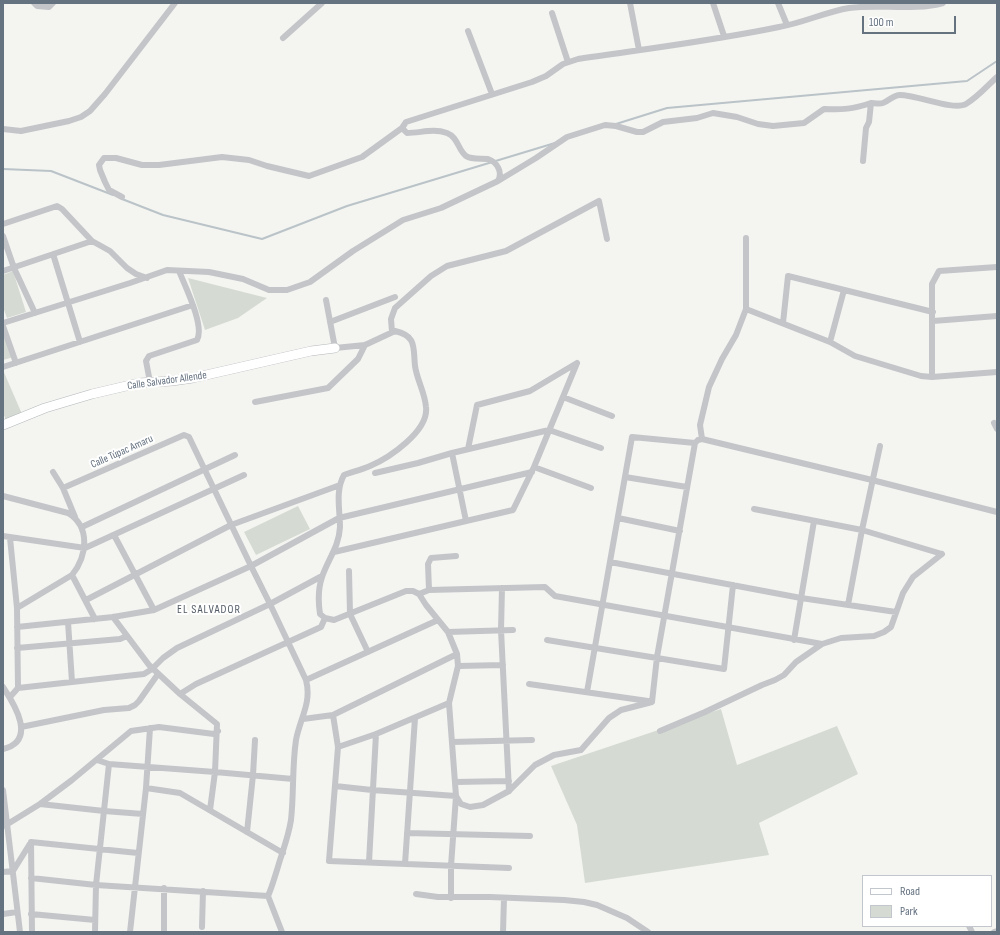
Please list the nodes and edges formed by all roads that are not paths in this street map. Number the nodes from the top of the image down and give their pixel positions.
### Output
1 (34, 3) edge
2 (53, 3) edge
3 (175, 3) edge
4 (322, 3) edge
5 (630, 3) edge
6 (713, 3) edge
7 (778, 3) edge
8 (943, 3) edge
9 (552, 13) dead end
10 (787, 25) junction
11 (468, 31) dead end
12 (724, 36) junction
13 (283, 38) dead end
14 (639, 50) junction
15 (568, 62) junction
16 (997, 78) edge
17 (492, 94) junction
18 (871, 104) junction
19 (402, 128) junction
20 (3, 129) edge
21 (863, 162) dead end
22 (498, 181) junction
23 (122, 198) dead end
24 (3, 224) edge
25 (3, 236) edge
26 (746, 238) dead end
27 (607, 239) dead end
28 (92, 241) junction
29 (53, 254) junction
30 (997, 266) edge
31 (14, 268) junction
32 (3, 271) edge
33 (180, 271) junction
34 (147, 278) junction
35 (844, 290) junction
36 (395, 297) dead end
37 (326, 300) dead end
38 (68, 303) junction
39 (193, 305) junction
40 (746, 309) junction
41 (35, 312) junction
42 (933, 312) junction
43 (997, 316) edge
44 (933, 321) junction
45 (3, 322) edge
46 (330, 322) junction
47 (784, 323) junction
48 (3, 326) edge
49 (392, 332) junction
50 (80, 342) junction
51 (830, 342) junction
52 (365, 345) junction
53 (335, 348) junction
54 (16, 363) junction
55 (3, 367) edge
56 (997, 372) edge
57 (932, 377) junction
58 (150, 382) junction
59 (563, 397) junction
60 (255, 402) dead end
61 (612, 416) dead end
62 (3, 426) edge
63 (549, 430) junction
64 (702, 439) junction
65 (695, 443) junction
66 (880, 446) dead end
67 (601, 448) dead end
68 (468, 449) junction
69 (452, 453) junction
70 (235, 455) dead end
71 (533, 469) junction
72 (204, 470) junction
73 (53, 472) dead end
74 (375, 473) dead end
75 (244, 475) dead end
76 (625, 477) junction
77 (872, 480) junction
78 (340, 485) junction
79 (687, 487) junction
80 (63, 488) junction
81 (591, 488) dead end
82 (213, 489) junction
83 (459, 489) junction
84 (3, 496) edge
85 (754, 510) dead end
86 (997, 512) edge
87 (75, 518) junction
88 (339, 518) junction
89 (618, 518) junction
90 (466, 521) junction
91 (814, 521) junction
92 (231, 525) junction
93 (82, 527) junction
94 (862, 530) junction
95 (680, 531) junction
96 (114, 535) junction
97 (3, 536) edge
98 (10, 538) junction
99 (85, 548) junction
100 (334, 552) junction
101 (456, 556) dead end
102 (610, 562) junction
103 (251, 566) junction
104 (350, 571) dead end
105 (135, 574) junction
106 (672, 574) junction
107 (72, 575) junction
108 (322, 576) junction
109 (733, 585) junction
110 (502, 588) junction
111 (429, 590) junction
112 (420, 594) junction
113 (801, 598) junction
114 (86, 600) junction
115 (270, 604) junction
116 (602, 604) junction
117 (848, 605) junction
118 (17, 608) junction
119 (154, 610) junction
120 (896, 612) junction
121 (350, 614) junction
122 (665, 615) junction
123 (113, 617) junction
124 (325, 618) junction
125 (95, 619) junction
126 (438, 620) junction
127 (68, 622) junction
128 (17, 627) junction
129 (728, 627) junction
130 (501, 630) junction
131 (513, 630) dead end
132 (448, 632) junction
133 (127, 636) junction
134 (547, 640) dead end
135 (794, 640) junction
136 (288, 642) junction
137 (69, 644) junction
138 (822, 644) junction
139 (594, 647) junction
140 (17, 648) junction
141 (368, 652) junction
142 (457, 654) junction
143 (657, 657) junction
144 (503, 665) junction
145 (458, 666) junction
146 (152, 669) junction
147 (158, 674) junction
148 (306, 680) junction
149 (72, 682) junction
150 (529, 684) dead end
151 (3, 687) edge
152 (18, 688) junction
153 (587, 692) junction
154 (180, 694) junction
155 (10, 697) junction
156 (652, 702) junction
157 (449, 703) junction
158 (333, 715) junction
159 (415, 718) junction
160 (303, 719) junction
161 (21, 727) junction
162 (150, 728) junction
163 (218, 731) junction
164 (660, 731) dead end
165 (376, 734) junction
166 (255, 740) dead end
167 (507, 740) junction
168 (532, 740) dead end
169 (452, 742) junction
170 (338, 747) junction
171 (3, 749) edge
172 (97, 760) junction
173 (109, 764) junction
174 (147, 767) junction
175 (215, 772) junction
176 (254, 775) junction
177 (293, 779) junction
178 (509, 781) junction
179 (455, 782) junction
180 (335, 786) junction
181 (146, 788) junction
182 (3, 790) edge
183 (372, 790) junction
184 (509, 790) junction
185 (409, 793) junction
186 (456, 796) junction
187 (40, 804) junction
188 (210, 810) junction
189 (104, 811) junction
190 (143, 814) junction
191 (5, 825) edge
192 (248, 832) junction
193 (407, 833) junction
194 (454, 835) junction
195 (530, 836) dead end
196 (31, 842) junction
197 (100, 849) junction
198 (138, 853) junction
199 (283, 853) junction
200 (369, 862) junction
201 (405, 864) junction
202 (451, 866) junction
203 (509, 868) dead end
204 (13, 871) junction
205 (3, 872) edge
206 (31, 878) junction
207 (96, 884) junction
208 (135, 886) junction
209 (164, 888) junction
210 (203, 891) junction
211 (416, 894) dead end
212 (268, 896) junction
213 (450, 898) junction
214 (504, 898) junction
215 (17, 912) junction
216 (3, 914) edge
217 (32, 914) junction
218 (95, 920) junction
219 (202, 927) dead end
220 (20, 932) edge
221 (32, 932) edge
222 (95, 932) edge
223 (130, 932) edge
224 (164, 932) edge
225 (282, 932) edge
226 (503, 932) edge
227 (648, 932) edge

1 - 2 street
3 - 20 street
4 - 13 street
5 - 14 street
6 - 12 street
7 - 10 street
8 - 10 street
9 - 15 street
10 - 12 street
11 - 17 street
12 - 14 street
14 - 15 street
15 - 17 street
16 - 18 street
17 - 19 street
18 - 21 street
18 - 22 street
19 - 22 street
19 - 23 street
22 - 33 street
24 - 28 street
25 - 31 street
26 - 40 street
27 - 49 street
28 - 29 street
28 - 34 street
29 - 31 street
29 - 38 street
30 - 42 street
31 - 32 street
31 - 41 street
33 - 34 street
33 - 39 street
34 - 38 street
35 - 42 street
35 - 47 street
35 - 51 street
36 - 46 street
37 - 46 street
38 - 41 street
38 - 50 street
39 - 50 street
39 - 58 street
40 - 47 street
40 - 64 street
41 - 45 street
42 - 44 street
43 - 44 street
44 - 57 street
46 - 53 street
47 - 51 street
48 - 54 street
49 - 52 street
49 - 78 street
50 - 54 street
51 - 57 street
52 - 53 street
52 - 60 street
53 - 58 street, Calle Salvador Allende
54 - 55 street
56 - 57 street
58 - 62 street, Calle Salvador Allende
59 - 61 street
59 - 63 street
59 - 68 street
63 - 67 street
63 - 68 street
63 - 71 street
64 - 65 street
64 - 77 street
65 - 76 street
65 - 79 street
66 - 77 street
68 - 69 street
69 - 74 street
69 - 83 street
70 - 72 street
71 - 81 street
71 - 83 street
71 - 90 street
72 - 80 street, Calle Túpac Amaru
72 - 82 street
72 - 93 street
73 - 80 street
75 - 82 street
76 - 79 street
76 - 89 street
77 - 86 street
77 - 94 street
78 - 88 street
78 - 92 street
79 - 95 street
80 - 87 street
82 - 92 street
82 - 96 street
83 - 88 street
83 - 90 street
84 - 87 street
85 - 91 street
87 - 93 street
88 - 100 street
88 - 103 street
89 - 95 street
89 - 102 street
90 - 100 street
91 - 94 street
91 - 113 street
92 - 103 street
92 - 105 street
93 - 99 street
94 - 117 street
94 - 120 street
95 - 106 street
96 - 99 street
96 - 105 street
97 - 98 street
98 - 99 street
98 - 118 street
99 - 107 street
100 - 108 street
101 - 111 street
102 - 106 street
102 - 116 street
103 - 115 street
103 - 119 street
104 - 121 street
105 - 114 street
105 - 119 street
106 - 109 street
106 - 122 street
107 - 114 street
107 - 118 street
108 - 115 street
108 - 124 street
109 - 113 street
109 - 129 street
110 - 111 street
110 - 116 street
110 - 130 street
111 - 112 street
112 - 121 street
112 - 126 street
113 - 117 street
113 - 135 street
114 - 125 street
115 - 136 street
115 - 146 street
116 - 122 street
116 - 139 street
117 - 120 street
118 - 128 street
119 - 123 street
120 - 138 street
121 - 124 street
121 - 141 street
122 - 129 street
122 - 143 street
123 - 125 street
123 - 133 street
124 - 136 street
125 - 127 street
126 - 132 street
126 - 141 street
127 - 128 street
127 - 137 street
128 - 140 street
129 - 135 street
129 - 143 street
130 - 131 street
130 - 132 street
130 - 144 street
132 - 142 street
133 - 137 street
133 - 146 street
134 - 139 street
135 - 138 street
136 - 148 street
136 - 154 street
137 - 140 street
137 - 149 street
138 - 164 street
139 - 143 street
139 - 153 street
140 - 152 street
141 - 148 street
142 - 145 street
142 - 158 street
143 - 156 street
144 - 145 street
144 - 167 street
145 - 157 street
146 - 147 street
146 - 149 street
147 - 154 street
147 - 161 street
148 - 160 street
149 - 152 street
150 - 153 street
151 - 155 street
152 - 155 street
153 - 156 street
154 - 163 street
155 - 161 street
156 - 184 street
157 - 159 street
157 - 169 street
158 - 160 street
158 - 170 street
159 - 165 street
159 - 185 street
160 - 177 street
161 - 171 street
162 - 163 street
162 - 172 street
162 - 174 street
163 - 175 street
165 - 170 street
165 - 183 street
166 - 176 street
167 - 168 street
167 - 169 street
167 - 178 street
169 - 179 street
170 - 180 street
172 - 173 street
172 - 187 street
173 - 174 street
173 - 189 street
174 - 175 street
174 - 181 street
175 - 176 street
175 - 188 street
176 - 177 street
176 - 192 street
177 - 199 street
178 - 179 street
178 - 184 street
179 - 186 street
180 - 183 street
180 - 200 street
181 - 188 street
181 - 190 street
182 - 191 street
183 - 185 street
183 - 200 street
184 - 186 street
185 - 186 street
185 - 193 street
186 - 194 street
187 - 189 street
187 - 191 street
188 - 192 street
189 - 190 street
189 - 197 street
190 - 198 street
191 - 204 street
192 - 199 street
193 - 194 street
193 - 201 street
194 - 195 street
194 - 202 street
196 - 197 street
196 - 204 street
196 - 206 street
197 - 198 street
197 - 207 street
198 - 208 street
199 - 212 street
200 - 201 street
201 - 202 street
202 - 203 street
202 - 213 street
204 - 205 street
204 - 215 street
206 - 207 street
206 - 217 street
207 - 208 street
207 - 218 street
208 - 209 street
208 - 223 street
209 - 210 street
209 - 224 street
210 - 212 street
210 - 219 street
211 - 213 street
212 - 225 street
213 - 214 street
214 - 226 street
214 - 227 street
215 - 216 street
215 - 220 street
217 - 218 street
217 - 221 street
218 - 222 street

